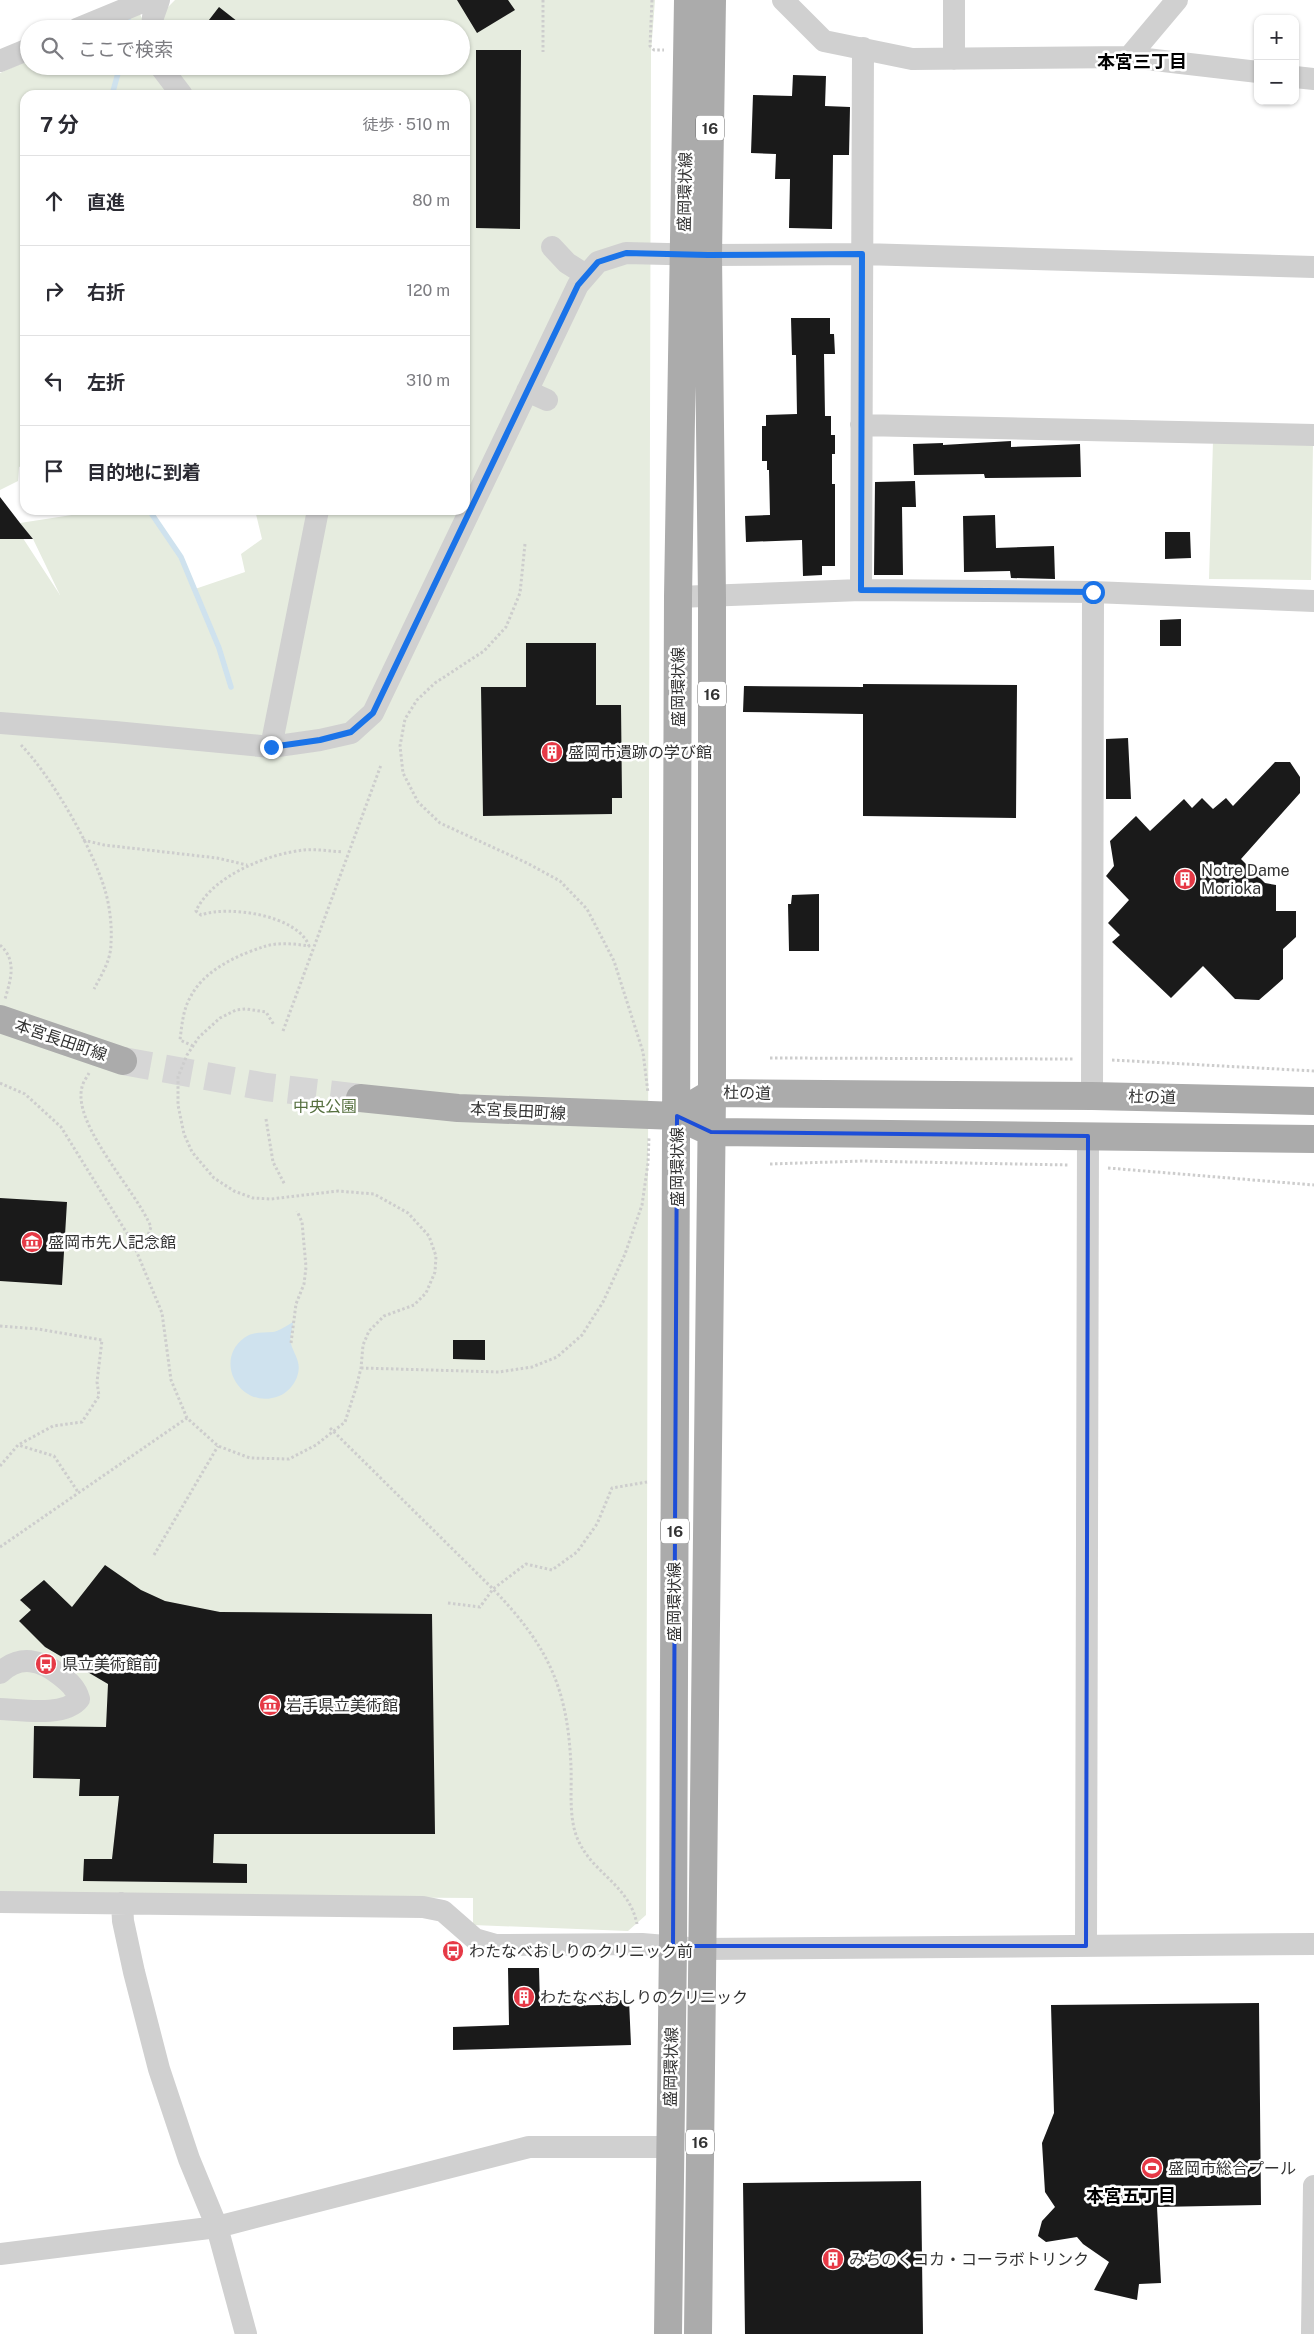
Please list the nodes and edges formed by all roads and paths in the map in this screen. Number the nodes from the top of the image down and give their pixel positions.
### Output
1 (147, 0) edge
2 (159, 0) edge
3 (542, 0) edge
4 (652, 0) edge
5 (688, 0) edge
6 (712, 0) edge
7 (783, 0) edge
8 (954, 0) edge
9 (1177, 0) edge
10 (99, 20) edge
11 (153, 20) edge
12 (863, 48) junction
13 (672, 50) dead end
14 (20, 52) edge
15 (543, 52) dead end
16 (1129, 57) junction
17 (954, 59) junction
18 (0, 60) edge
19 (1254, 72) edge
20 (167, 75) edge
21 (1299, 77) edge
22 (1314, 79) edge
23 (178, 90) edge
24 (552, 248) dead end
25 (862, 254) junction
26 (696, 255) junction
27 (1314, 267) edge
28 (586, 275) junction
29 (527, 391) junction
30 (547, 400) dead end
31 (861, 425) junction
32 (1314, 435) edge
33 (470, 510) edge
34 (317, 515) edge
35 (468, 515) edge
36 (525, 544) dead end
37 (861, 590) junction
38 (1093, 592) junction
39 (678, 597) junction
40 (712, 597) junction
41 (1314, 601) edge
42 (0, 723) edge
43 (17, 741) dead end
44 (271, 747) junction
45 (381, 765) dead end
46 (82, 839) junction
47 (342, 852) dead end
48 (248, 866) junction
49 (0, 945) edge
50 (94, 989) dead end
51 (2, 1010) edge
52 (274, 1025) dead end
53 (282, 1031) dead end
54 (193, 1046) junction
55 (104, 1055) joint
56 (770, 1058) dead end
57 (1092, 1059) junction
58 (1314, 1071) edge
59 (0, 1083) edge
60 (712, 1093) junction
61 (1092, 1096) junction
62 (360, 1098) tunnel mouth
63 (1314, 1101) edge
64 (650, 1115) junction
65 (677, 1116) junction
66 (266, 1119) dead end
67 (711, 1132) junction
68 (1088, 1136) junction
69 (1314, 1139) edge
70 (770, 1164) dead end
71 (1088, 1167) junction
72 (285, 1185) dead end
73 (1314, 1185) edge
74 (297, 1211) dead end
75 (133, 1243) junction
76 (0, 1326) edge
77 (291, 1343) dead end
78 (361, 1368) junction
79 (187, 1418) junction
80 (331, 1430) junction
81 (18, 1445) junction
82 (218, 1446) junction
83 (0, 1466) edge
84 (647, 1482) dead end
85 (78, 1492) junction
86 (0, 1547) edge
87 (154, 1555) dead end
88 (493, 1589) junction
89 (448, 1603) dead end
90 (0, 1672) edge
91 (0, 1709) edge
92 (0, 1902) edge
93 (122, 1904) junction
94 (642, 1944) junction
95 (1314, 1944) edge
96 (673, 1946) junction
97 (1086, 1946) junction
98 (701, 1949) junction
99 (670, 2147) junction
100 (1314, 2186) edge
101 (217, 2227) junction
102 (0, 2254) edge
103 (246, 2334) edge
104 (668, 2334) edge
105 (698, 2334) edge
106 (1312, 2334) edge

1 - 10 street
2 - 11 street
3 - 15 path
4 - 13 path
5 - 26 main road, 盛岡環状線 / 16
6 - 26 main road, 盛岡環状線 / 16
7 - 12 street
8 - 17 street
9 - 16 street
12 - 17 street
12 - 25 street
14 - 18 street
16 - 17 street
16 - 19 street
20 - 23 street
21 - 22 street
24 - 28 street
25 - 26 street
25 - 27 street
25 - 31 street
26 - 28 street
26 - 39 main road, 盛岡環状線 / 16
26 - 40 main road, 盛岡環状線 / 16
28 - 29 street
29 - 30 street
29 - 33 street
31 - 32 street
31 - 37 street
34 - 44 street
35 - 44 street
36 - 64 path
37 - 38 street
37 - 40 street
38 - 41 street
38 - 57 street
39 - 40 street
39 - 65 main road, 盛岡環状線 / 16
40 - 60 main road, 盛岡環状線 / 16
42 - 44 street
43 - 46 path
45 - 53 path
46 - 48 path
46 - 50 path
47 - 48 path
48 - 54 path
49 - 51 path
51 - 55 main road, 本宮長田町線
52 - 54 path
54 - 78 path
55 - 75 path
56 - 57 path
57 - 58 path
57 - 61 street
59 - 75 path
60 - 61 main road, 杜の道
60 - 65 main road, 杜の道
60 - 67 main road, 盛岡環状線 / 16
61 - 63 main road, 杜の道
62 - 64 main road, 本宮長田町線
64 - 65 main road, 本宮長田町線
64 - 78 path
65 - 67 main road
65 - 96 main road, 盛岡環状線 / 16
66 - 72 path
67 - 68 main road
67 - 98 main road, 盛岡環状線 / 16
68 - 69 main road
68 - 71 street
70 - 71 path
71 - 73 path
71 - 97 street
74 - 77 path
75 - 79 path
76 - 81 path
78 - 80 path
79 - 82 path
79 - 85 path
80 - 82 path
80 - 88 path
81 - 83 path
81 - 85 path
82 - 87 path
84 - 88 path
85 - 86 path
88 - 89 path
88 - 94 path
90 - 91 street
92 - 93 street
93 - 94 street
93 - 101 street
94 - 96 street
95 - 97 street
96 - 98 street
96 - 99 main road, 盛岡環状線 / 16
97 - 98 street
98 - 105 main road, 盛岡環状線 / 16
99 - 101 street
99 - 104 main road, 盛岡環状線 / 16
100 - 106 street
101 - 102 street
101 - 103 street

